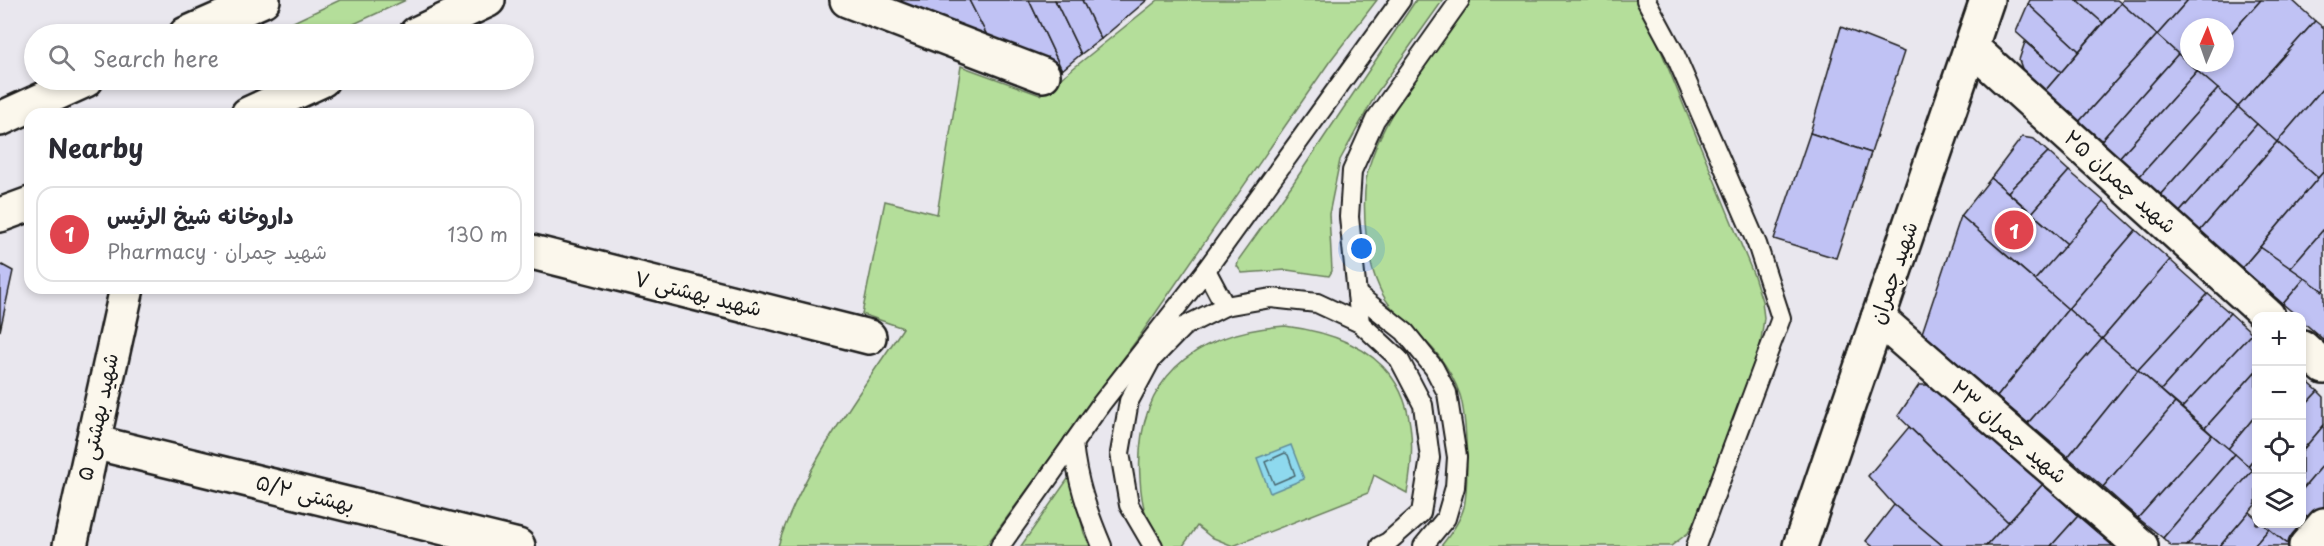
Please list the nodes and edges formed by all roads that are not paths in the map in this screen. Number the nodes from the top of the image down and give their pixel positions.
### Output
1 (488, 0) edge
2 (847, 0) edge
3 (1401, 0) edge
4 (1460, 0) edge
5 (1646, 0) edge
6 (1987, 0) edge
7 (246, 15) edge
8 (218, 24) edge
9 (437, 24) edge
10 (1971, 47) junction
11 (1042, 75) dead end
12 (64, 90) edge
13 (300, 90) edge
14 (24, 108) edge
15 (24, 108) edge
16 (261, 108) edge
17 (0, 119) edge
18 (24, 206) edge
19 (0, 215) edge
20 (534, 253) edge
21 (1206, 270) junction
22 (126, 294) edge
23 (1357, 294) junction
24 (1225, 306) junction
25 (2264, 312) edge
26 (1878, 318) junction
27 (1360, 323) junction
28 (869, 337) dead end
29 (2306, 351) edge
30 (2324, 367) edge
31 (1129, 401) junction
32 (1101, 404) junction
33 (93, 442) junction
34 (1073, 443) junction
35 (2324, 525) edge
36 (1695, 545) edge
37 (70, 546) edge
38 (518, 546) edge
39 (1000, 546) edge
40 (1101, 546) edge
41 (1153, 546) edge
42 (1380, 546) edge
43 (1424, 546) edge
44 (1800, 546) edge
45 (2141, 546) edge
46 (2306, 546) edge

1 - 9 street
2 - 11 street
3 - 21 lane
4 - 23 lane
5 - 36 lane
6 - 10 street, شهید چمران
7 - 8 street
10 - 25 street, شهید چمران ۲۵
10 - 26 street, شهید چمران
12 - 14 street
13 - 16 street
15 - 17 street
18 - 19 street
20 - 28 street, شهید بهشتی ۷
21 - 24 lane
21 - 32 lane
22 - 33 street, شهید بهشتی ۵
23 - 27 lane
23 - 43 lane
24 - 27 lane
24 - 31 lane
26 - 44 street, شهید چمران
26 - 45 street, شهید چمران ۲۳
27 - 42 lane
29 - 30 street
31 - 32 lane
31 - 41 lane
32 - 34 lane
33 - 37 street, شهید بهشتی ۵
33 - 38 street, بهشتی ۵/۲
34 - 39 lane
34 - 40 lane
35 - 46 street

